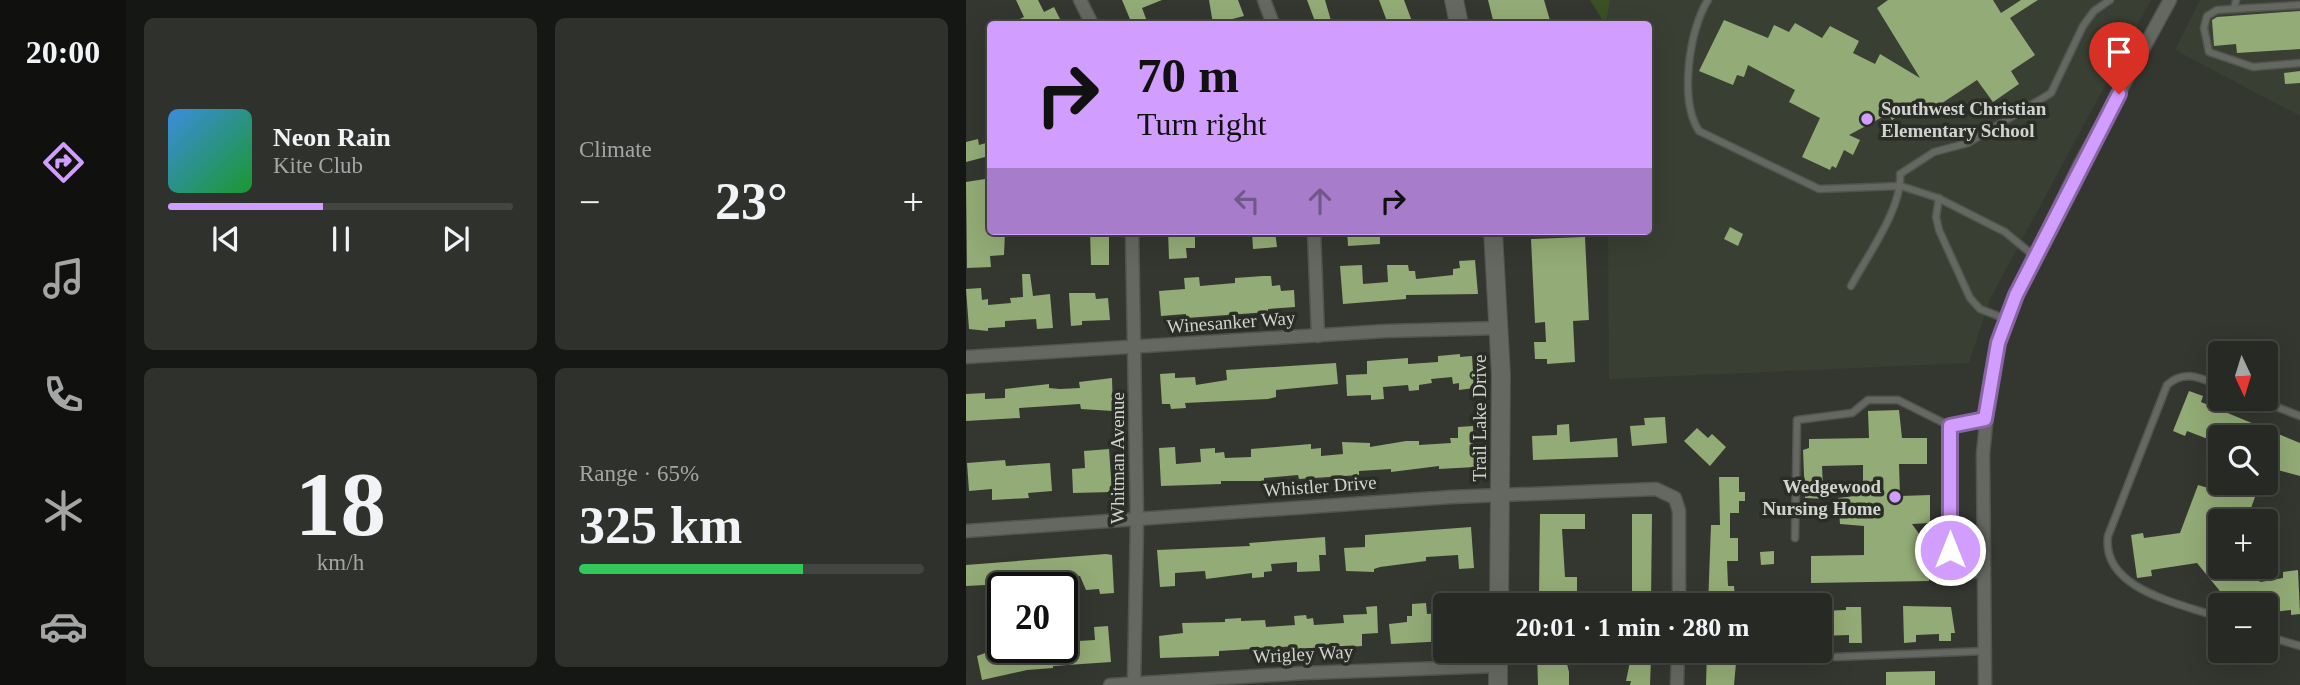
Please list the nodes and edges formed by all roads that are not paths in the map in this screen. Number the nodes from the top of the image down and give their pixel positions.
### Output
1 (1080, 0) edge
2 (1265, 0) edge
3 (1454, 0) edge
4 (1708, 0) edge
5 (2110, 0) edge
6 (2171, 0) edge
7 (2236, 0) edge
8 (2300, 5) edge
9 (2234, 9) junction
10 (1090, 21) edge
11 (1272, 21) edge
12 (1458, 21) edge
13 (2300, 63) edge
14 (1901, 187) junction
15 (1939, 198) junction
16 (1132, 235) edge
17 (1314, 235) edge
18 (1493, 235) edge
19 (2034, 256) junction
20 (1852, 286) dead end
21 (2006, 319) junction
22 (1499, 328) junction
23 (1318, 336) junction
24 (1135, 347) junction
25 (966, 357) edge
26 (2208, 381) edge
27 (2278, 408) edge
28 (2300, 416) edge
29 (1985, 419) junction
30 (1950, 426) junction
31 (1500, 495) junction
32 (1136, 518) junction
33 (966, 531) edge
34 (1795, 538) dead end
35 (1986, 575) junction
36 (1499, 593) edge
37 (1679, 593) edge
38 (2208, 613) edge
39 (2278, 640) edge
40 (2300, 646) edge
41 (1986, 651) junction
42 (1835, 657) dead end
43 (1452, 663) edge
44 (1498, 663) edge
45 (1678, 663) edge
46 (1305, 679) edge
47 (1134, 684) edge
48 (1110, 685) edge
49 (1498, 685) edge
50 (1677, 685) edge
51 (1985, 685) edge

1 - 10 street
2 - 11 street
3 - 12 street
4 - 14 lane
5 - 14 lane
6 - 19 street
7 - 9 lane
8 - 9 lane
9 - 13 lane
14 - 15 lane
14 - 20 lane
15 - 19 lane
15 - 21 lane
16 - 24 street, Whitman Avenue
17 - 23 street
18 - 22 street, Trail Lake Drive
19 - 21 street
21 - 29 street
22 - 23 street, Winesanker Way
22 - 31 street, Trail Lake Drive
23 - 24 street, Winesanker Way
24 - 25 street, Winesanker Way
24 - 32 street, Whitman Avenue
26 - 38 lane
27 - 28 lane
29 - 30 lane
29 - 35 street
30 - 34 lane
30 - 35 lane
31 - 32 street, Whistler Drive
31 - 36 street, Trail Lake Drive
31 - 37 street, Whistler Drive
32 - 33 street, Whistler Drive
32 - 47 street, Whitman Avenue
35 - 41 street
39 - 40 lane
41 - 42 lane
41 - 51 street
43 - 46 street, Wrigley Way
44 - 49 street
45 - 50 street
46 - 47 street, Wrigley Way
47 - 48 street, Wrigley Way

